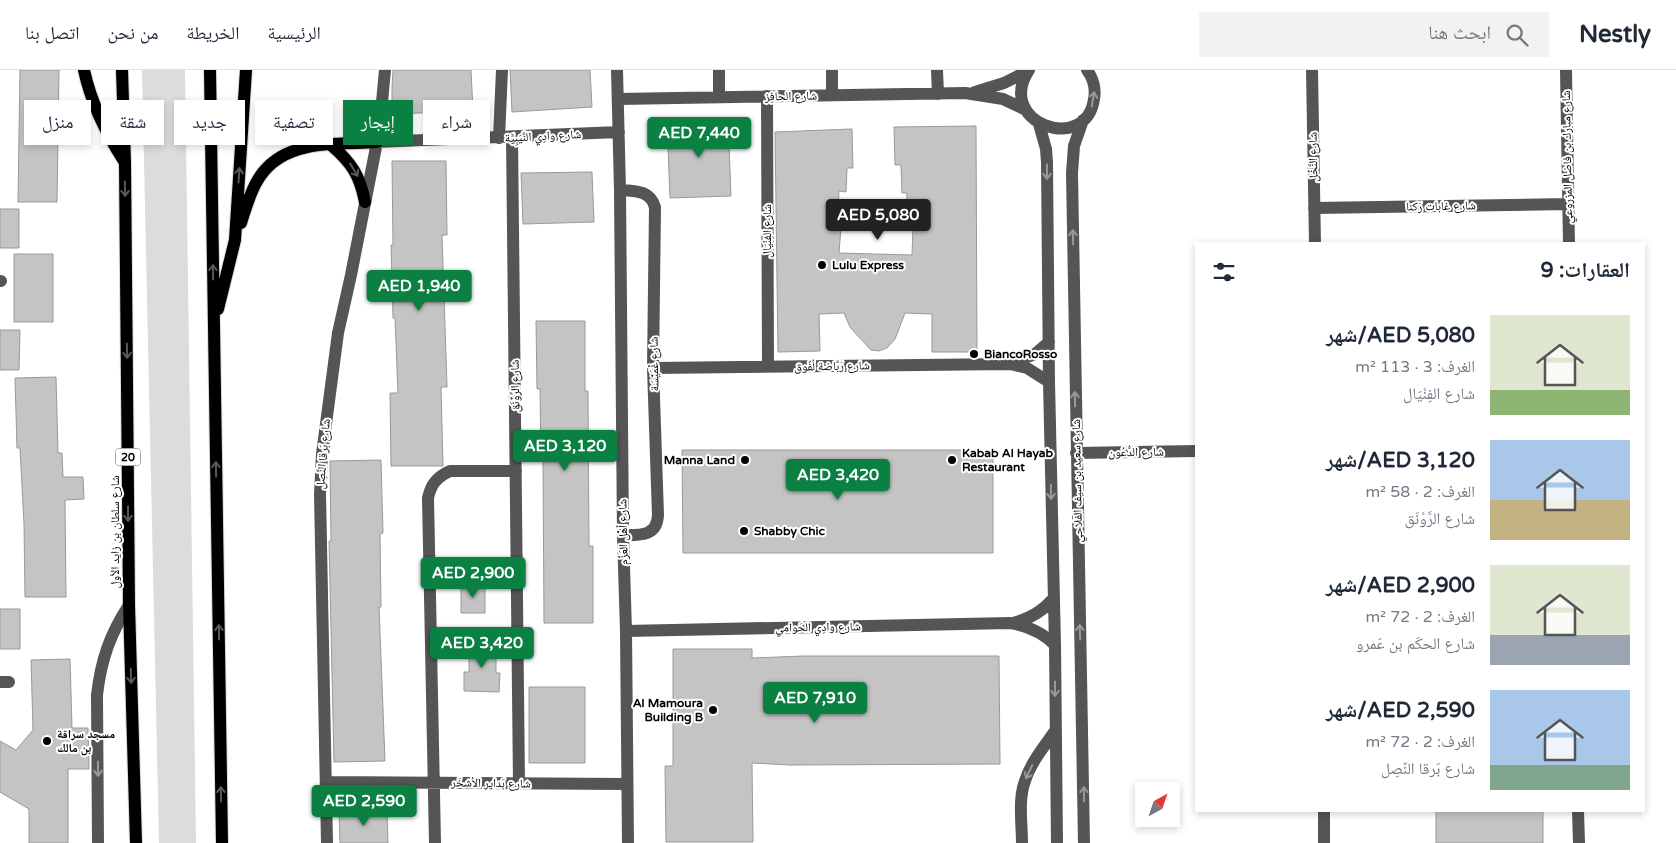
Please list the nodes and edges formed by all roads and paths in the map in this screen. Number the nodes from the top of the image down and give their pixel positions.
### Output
1 (84, 70) edge
2 (122, 70) edge
3 (210, 70) edge
4 (246, 70) edge
5 (385, 70) edge
6 (502, 70) edge
7 (617, 70) edge
8 (719, 70) edge
9 (832, 70) edge
10 (938, 70) edge
11 (1029, 70) edge
12 (1086, 70) edge
13 (1312, 70) edge
14 (1566, 70) edge
15 (965, 93) junction
16 (938, 94) junction
17 (832, 95) junction
18 (767, 96) junction
19 (719, 97) junction
20 (618, 99) junction
21 (382, 100) edge
22 (1026, 110) junction
23 (1083, 120) junction
24 (1039, 124) junction
25 (619, 132) junction
26 (512, 137) junction
27 (498, 138) junction
28 (413, 141) edge
29 (314, 145) edge
30 (331, 145) edge
31 (376, 145) edge
32 (125, 163) junction
33 (620, 190) junction
34 (365, 202) junction
35 (1568, 204) junction
36 (1314, 208) junction
37 (235, 240) junction
38 (1315, 242) edge
39 (1569, 242) edge
40 (214, 326) junction
41 (1049, 342) junction
42 (1010, 364) junction
43 (768, 366) junction
44 (653, 368) junction
45 (1048, 382) junction
46 (1195, 451) edge
47 (1076, 453) junction
48 (516, 471) junction
49 (622, 535) junction
50 (1054, 599) junction
51 (129, 605) junction
52 (1010, 623) junction
53 (626, 631) junction
54 (1055, 645) junction
55 (1055, 731) junction
56 (326, 782) junction
57 (433, 783) junction
58 (519, 784) junction
59 (626, 784) junction
60 (1324, 812) edge
61 (1578, 812) edge
62 (98, 843) edge
63 (136, 843) edge
64 (222, 843) edge
65 (327, 843) edge
66 (435, 843) edge
67 (628, 843) edge
68 (1022, 843) edge
69 (1057, 843) edge
70 (1084, 843) edge
71 (1324, 843) edge
72 (1580, 843) edge

1 - 32 main road
2 - 32 main road, شارع سلطان بن زايد الأول / 20
40 -> 3 main road
37 -> 4 main road
5 - 21 street, شارع بَرقا النِّصِل
6 - 27 street
7 - 20 street, شارع أهْل العَزْم
8 - 19 street
9 - 17 street
10 - 16 street
11 - 15 street, شارع الحافِز
11 - 22 street
23 -> 12 street, شارع سعيد بن سيف الفلاحي
13 - 36 street, شارع النَّخْل
14 - 35 street, شارع مبارك بن فاضل المزروعي
15 - 16 street, شارع الحافِز
15 - 22 street, شارع الحافِز
16 - 17 street, شارع الحافِز
17 - 18 street, شارع الحافِز
18 - 19 street, شارع الحافِز
18 - 43 street, شارع الفِنْيَال
19 - 20 street, شارع الحافِز
20 - 25 street, شارع أهْل العَزْم
22 - 24 street
23 - 24 street
47 -> 23 street, شارع سعيد بن سيف الفلاحي
24 -> 41 street, شارع سعيد بن سيف الفلاحي
25 - 26 street, شارع وادِي النِّيَبِيَّة
25 - 33 street, شارع أهْل العَزْم
26 - 27 street, شارع وادِي النِّيَبِيَّة
26 - 48 street, شارع الرَّوْنَق
27 - 28 street, شارع وادِي النِّيَبِيَّة
29 - 37 main road
30 -> 34 main road
31 - 34 street, شارع بَرقا النِّصِل
32 -> 51 main road, شارع سلطان بن زايد الأول / 20
33 - 44 street, شارع غْمَيْسَة
33 - 49 street, شارع أهْل العَزْم
34 - 56 street, شارع بَرقا النِّصِل
35 - 36 street, شارع غابات رَكنا
35 - 39 street, شارع مبارك بن فاضل المزروعي
36 - 38 street, شارع النَّخْل
37 - 40 main road
64 -> 40 main road
41 - 42 street, شارع رَبَّاضة لُفُوق
41 - 45 street, شارع سعيد بن سيف الفلاحي
42 - 43 street, شارع رَبَّاضة لُفُوق
42 - 45 street, شارع رَبَّاضة لُفُوق
43 - 44 street, شارع رَبَّاضة لُفُوق
44 - 49 street, شارع غْمَيْسَة
45 -> 50 street, شارع سعيد بن سيف الفلاحي
46 - 47 street, شارع الدُّعُون
70 -> 47 street, شارع سعيد بن سيف الفلاحي
48 - 57 street
48 - 58 street, شارع الرَّوْنَق
49 - 53 street, شارع أهْل العَزْم
50 - 52 street, شارع وادِي الحَوامي
50 - 54 street, شارع سعيد بن سيف الفلاحي
51 -> 62 street
51 -> 63 main road, شارع سلطان بن زايد الأول / 20
52 - 53 street, شارع وادِي الحَوامي
52 - 54 street, شارع وادِي الحَوامي
53 - 59 street, شارع أهْل العَزْم
54 -> 55 street, شارع سعيد بن سيف الفلاحي
55 -> 68 street
55 - 69 street, شارع سعيد بن سيف الفلاحي
56 - 57 street, شارع بَداير الأشخَر
56 - 65 street, شارع بَرقا النِّصِل
57 - 58 street, شارع بَداير الأشخَر
57 - 66 street
58 - 59 street, شارع بَداير الأشخَر
59 - 67 street, شارع أهْل العَزْم
60 - 71 street
61 - 72 street

